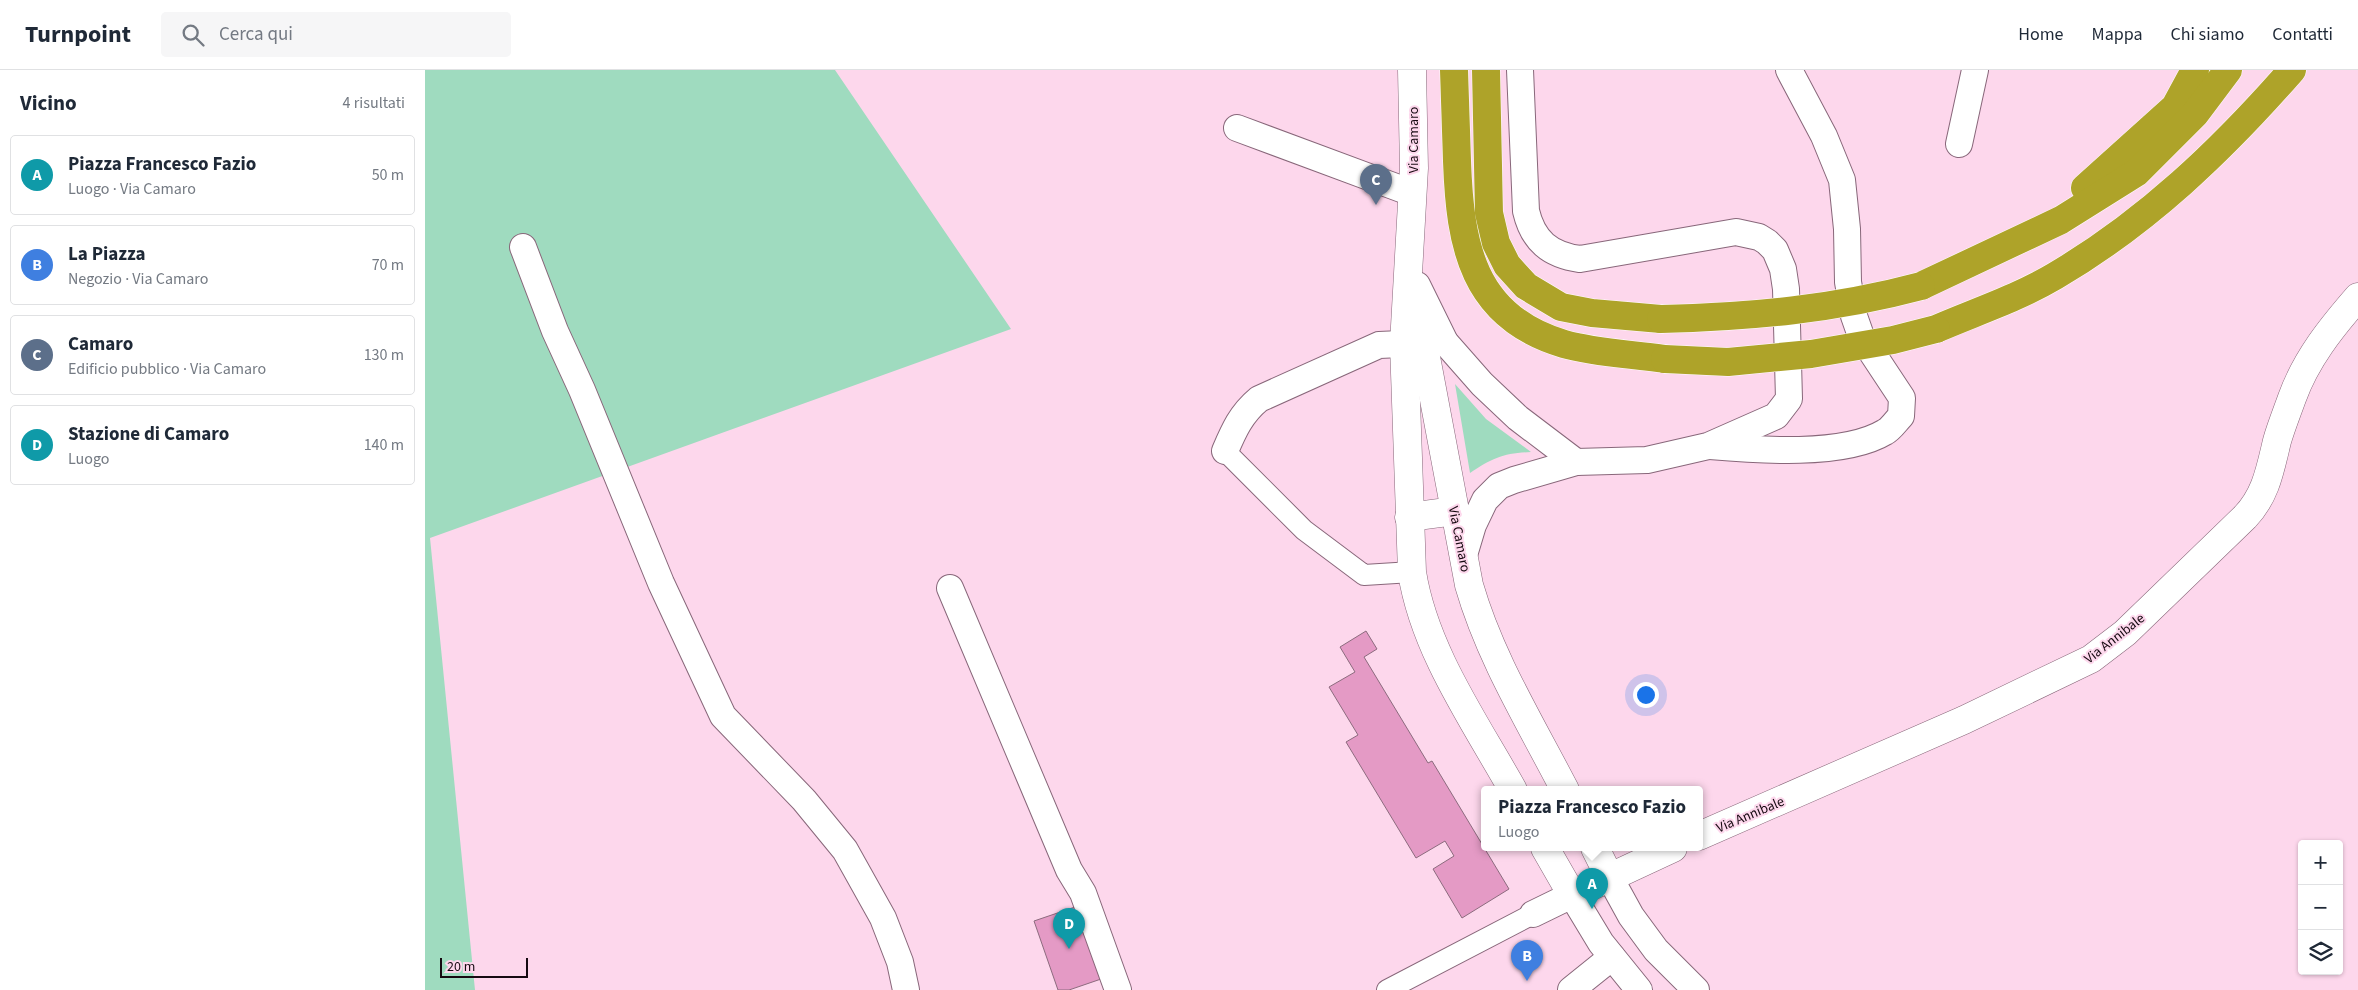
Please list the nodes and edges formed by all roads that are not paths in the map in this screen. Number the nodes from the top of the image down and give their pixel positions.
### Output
1 (1412, 70) edge
2 (1454, 70) edge
3 (1486, 70) edge
4 (1520, 70) edge
5 (1789, 70) edge
6 (1975, 70) edge
7 (2195, 70) edge
8 (2228, 70) edge
9 (2292, 70) edge
10 (1237, 128) dead end
11 (1959, 144) dead end
12 (1412, 193) junction
13 (2019, 242) junction
14 (523, 247) dead end
15 (2358, 296) edge
16 (1424, 343) junction
17 (1708, 446) junction
18 (1225, 451) joint
19 (1576, 462) junction
20 (1455, 511) junction
21 (1409, 516) junction
22 (1464, 555) junction
23 (1412, 572) junction
24 (950, 588) dead end
25 (1511, 786) edge
26 (1563, 786) edge
27 (1703, 834) edge
28 (1547, 851) edge
29 (1666, 851) edge
30 (1602, 862) edge
31 (1568, 889) junction
32 (1533, 914) joint
33 (1612, 958) junction
34 (1690, 988) edge
35 (906, 990) edge
36 (1118, 990) edge
37 (1387, 990) edge
38 (1571, 990) edge
39 (1639, 990) edge

1 - 12 street, Via Camaro
2 - 9 highway, bridge
3 - 13 highway, bridge
4 - 17 street
5 - 17 street
6 - 11 street
7 - 13 highway
8 - 13 highway
10 - 12 street
12 - 16 street, Via Camaro
14 - 35 street
15 - 27 street, Via Annibale
16 - 18 street
16 - 19 street
16 - 20 street, Via Camaro
16 - 21 street, Via Camaro
17 - 19 street
18 - 23 street
19 - 22 street
20 - 21 street
20 - 22 street, Via Camaro
21 - 23 street, Via Camaro
22 - 26 street, Via Camaro
23 - 25 street, Via Camaro
24 - 36 street
28 - 31 street
29 - 30 street
30 - 31 street
30 - 34 street
31 - 32 street
31 - 33 street
32 - 37 street
33 - 38 street
33 - 39 street

